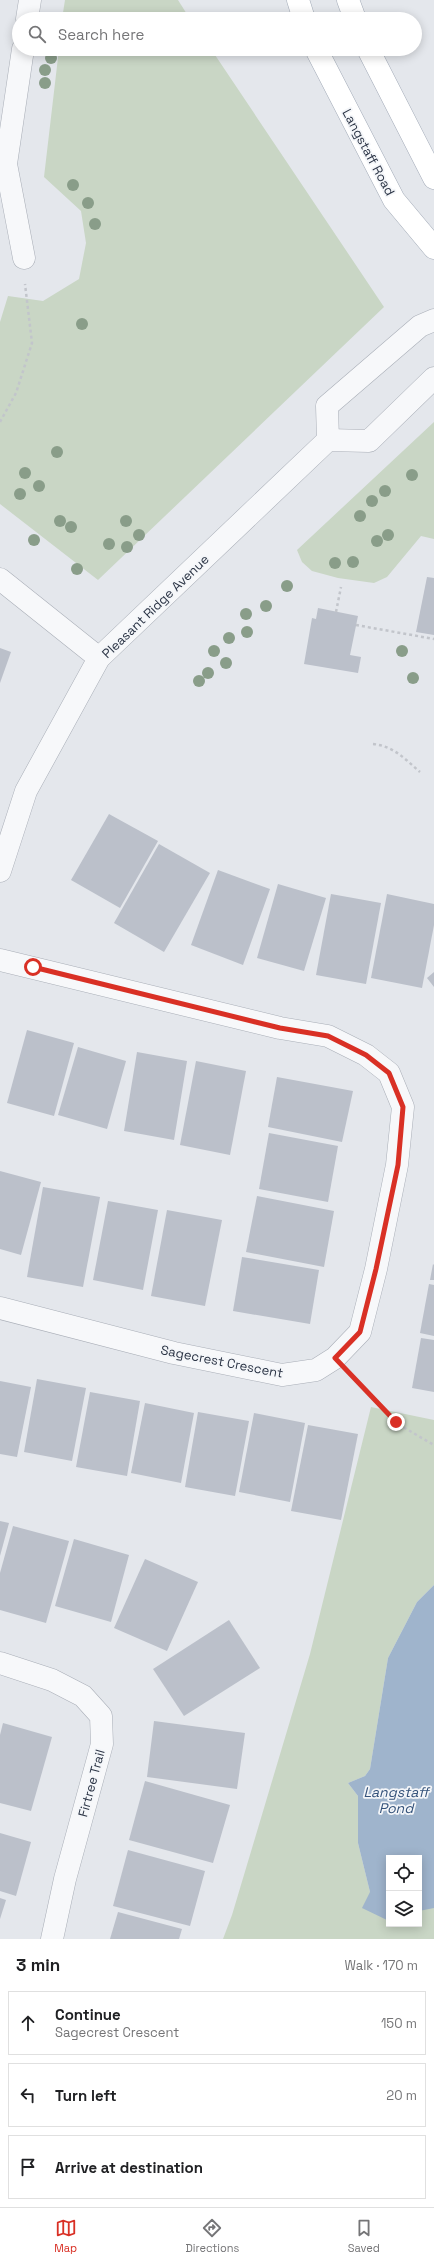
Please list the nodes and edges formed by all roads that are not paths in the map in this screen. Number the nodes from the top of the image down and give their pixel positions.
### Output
1 (30, 0) edge
2 (298, 0) edge
3 (348, 0) edge
4 (28, 12) edge
5 (302, 12) edge
6 (352, 12) edge
7 (22, 56) edge
8 (320, 56) edge
9 (372, 56) edge
10 (434, 178) edge
11 (434, 248) edge
12 (24, 258) road end
13 (434, 320) edge
14 (434, 378) edge
15 (328, 440) junction
16 (0, 579) edge
17 (99, 658) junction
18 (0, 871) edge
19 (0, 960) edge
20 (0, 1308) edge
21 (0, 1663) edge
22 (52, 1939) edge

1 - 4 street
2 - 5 main road
3 - 6 main road
7 - 12 street
8 - 11 main road, Langstaff Road
9 - 10 main road
13 - 15 street
14 - 15 street
15 - 17 street, Pleasant Ridge Avenue
16 - 17 street
17 - 18 street, Pleasant Ridge Avenue
19 - 20 street, Sagecrest Crescent
21 - 22 street, Firtree Trail

